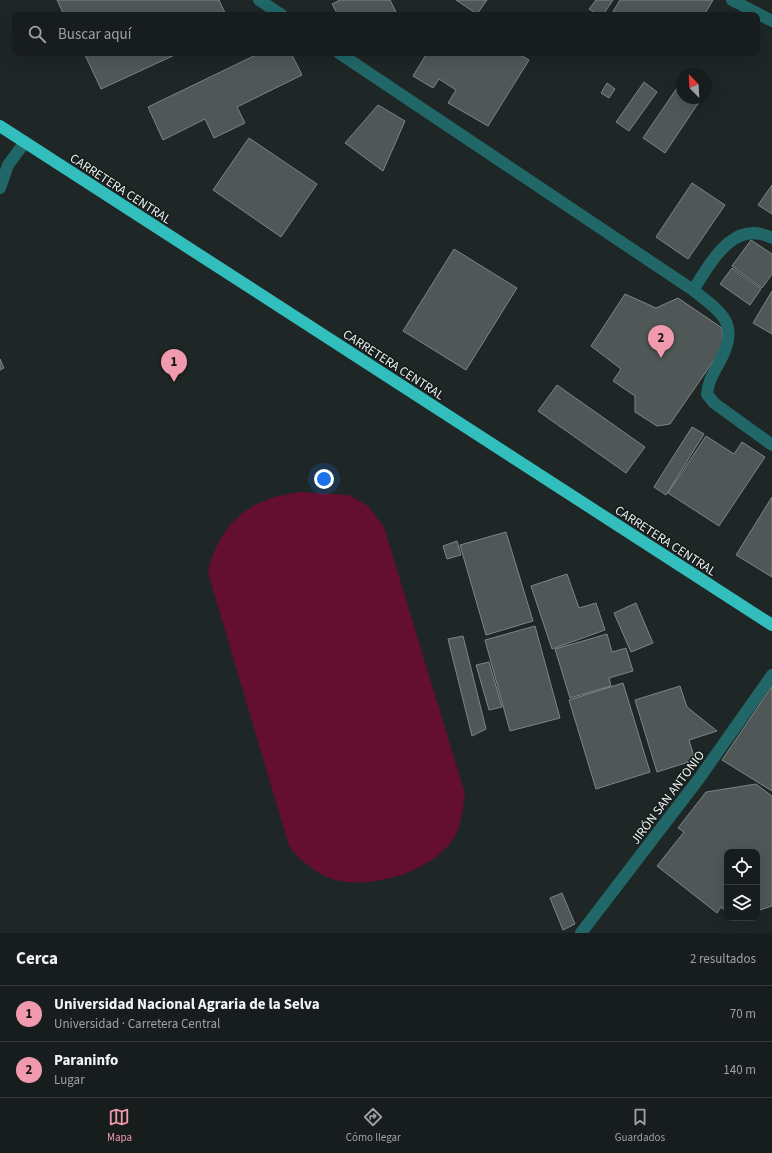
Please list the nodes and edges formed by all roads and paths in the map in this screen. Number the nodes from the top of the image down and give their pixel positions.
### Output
1 (259, 0) edge
2 (732, 0) edge
3 (277, 12) edge
4 (756, 12) edge
5 (760, 14) edge
6 (772, 20) edge
7 (343, 56) edge
8 (0, 126) edge
9 (25, 142) junction
10 (0, 188) edge
11 (772, 238) edge
12 (694, 290) junction
13 (772, 445) edge
14 (772, 625) edge
15 (772, 674) edge
16 (581, 933) edge

1 - 3 street
2 - 4 street
5 - 6 street
7 - 12 street
8 - 9 highway, CARRETERA CENTRAL
9 - 10 street
9 - 14 highway, CARRETERA CENTRAL
11 - 12 street
12 - 13 street
15 - 16 street, JIRÓN SAN ANTONIO

